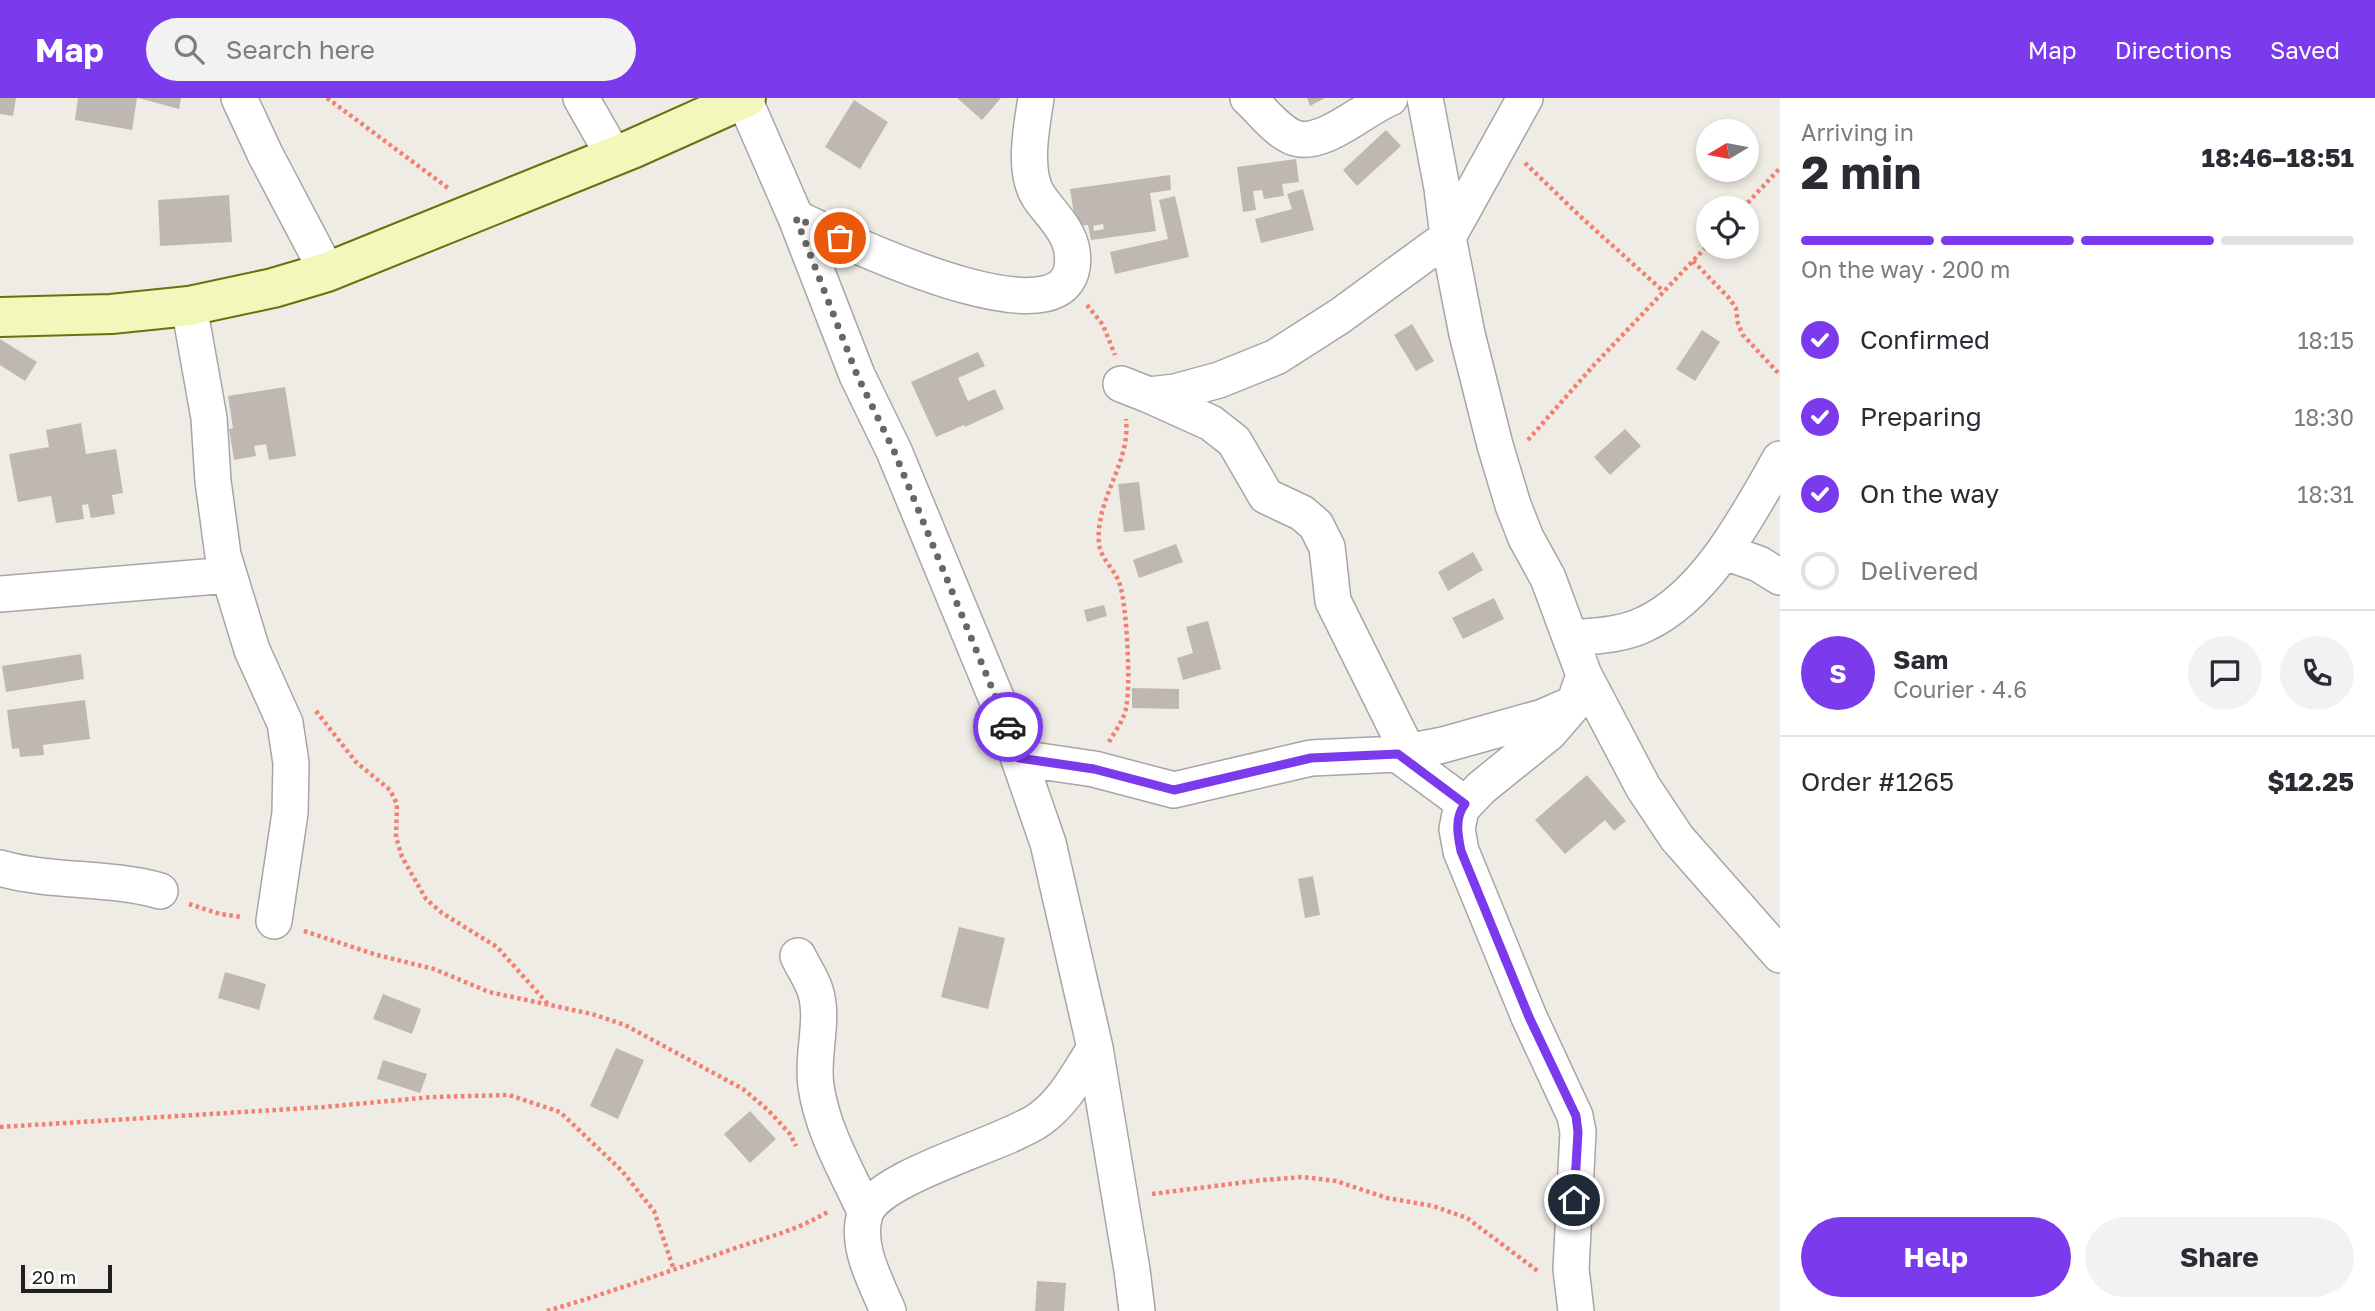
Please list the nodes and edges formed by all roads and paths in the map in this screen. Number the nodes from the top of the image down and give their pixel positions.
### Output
1 (239, 98) edge
2 (327, 98) edge
3 (337, 98) edge
4 (581, 98) edge
5 (1036, 98) edge
6 (1248, 98) edge
7 (1390, 98) edge
8 (1425, 98) edge
9 (1525, 98) edge
10 (745, 99) edge
11 (337, 105) junction
12 (1501, 139) junction
13 (614, 156) junction
14 (1780, 168) edge
15 (1754, 196) edge
16 (485, 208) junction
17 (796, 218) junction
18 (1448, 237) junction
19 (1696, 258) edge
20 (1693, 261) junction
21 (327, 272) junction
22 (1066, 281) junction
23 (1663, 291) junction
24 (189, 306) junction
25 (0, 317) edge
26 (1780, 376) edge
27 (1135, 390) junction
28 (1780, 459) edge
29 (1502, 469) junction
30 (1725, 552) junction
31 (229, 575) junction
32 (1780, 577) edge
33 (0, 594) edge
34 (1572, 638) junction
35 (1579, 690) junction
36 (311, 704) dead end
37 (1403, 753) junction
38 (1019, 758) junction
39 (1094, 769) junction
40 (1465, 804) junction
41 (0, 868) edge
42 (160, 891) joint
43 (274, 921) junction
44 (1780, 955) edge
45 (798, 956) dead end
46 (549, 1006) junction
47 (1095, 1048) junction
48 (0, 1127) edge
49 (799, 1151) dead end
50 (1120, 1198) junction
51 (825, 1200) dead end
52 (865, 1211) junction
53 (674, 1270) junction
54 (1575, 1303) edge
55 (547, 1311) edge
56 (888, 1311) edge
57 (1137, 1311) edge

1 - 21 street
2 - 11 path
3 - 11 path
4 - 13 street
5 - 22 street
6 - 7 street
8 - 18 street
9 - 12 street
10 - 13 street
10 - 17 street
11 - 16 path
12 - 18 street
12 - 23 path
13 - 16 street
14 - 15 path
16 - 21 street
17 - 22 street
17 - 38 street
18 - 27 street
18 - 29 street
19 - 20 path
20 - 23 path
20 - 26 path
21 - 24 street
22 - 27 path
23 - 29 path
24 - 25 street
24 - 31 street
27 - 37 street
27 - 39 path
28 - 30 street
29 - 34 street
30 - 32 street
30 - 34 street
31 - 33 street
31 - 43 street
34 - 35 street
35 - 37 street
35 - 40 street
35 - 44 street
36 - 46 path
37 - 39 street
37 - 40 street
38 - 39 street
38 - 47 street
40 - 54 street
41 - 42 street
42 - 43 path
43 - 46 path
45 - 52 street
46 - 49 path
47 - 50 street
47 - 52 street
48 - 53 path
50 - 54 path
50 - 57 street
51 - 53 path
52 - 56 street
53 - 55 path

